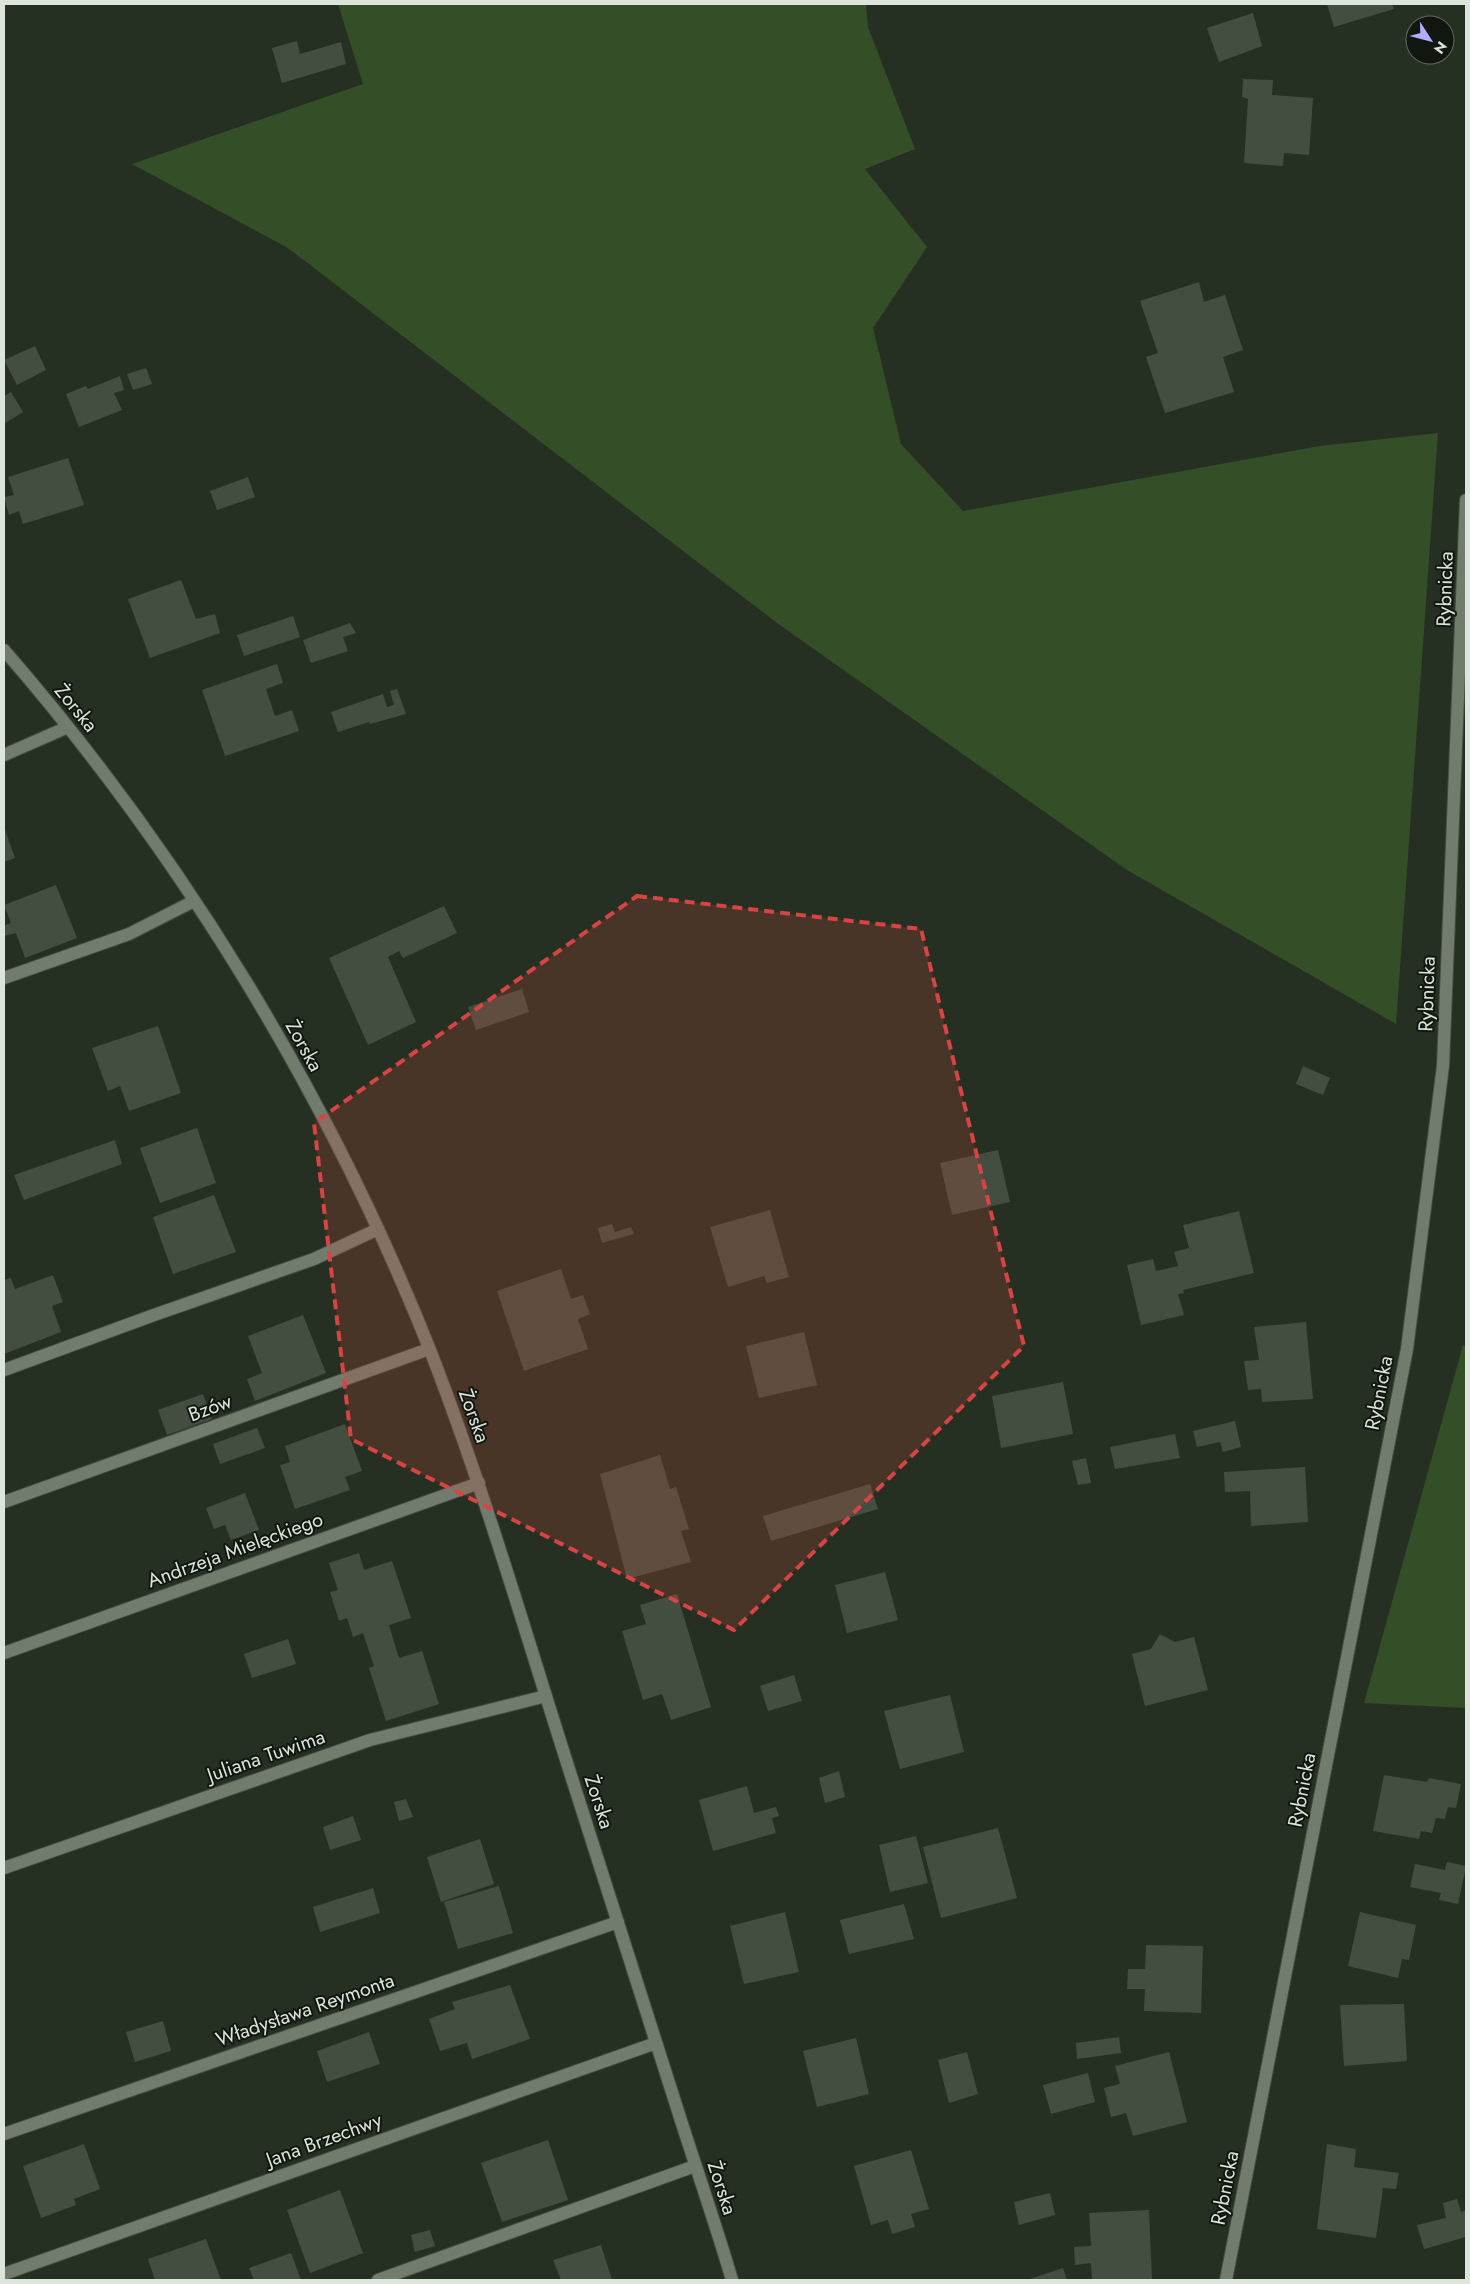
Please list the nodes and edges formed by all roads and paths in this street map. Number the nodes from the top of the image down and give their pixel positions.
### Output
1 (1466, 500) edge
2 (4, 650) edge
3 (68, 727) junction
4 (4, 755) edge
5 (194, 901) junction
6 (4, 978) edge
7 (378, 1229) junction
8 (429, 1349) junction
9 (4, 1370) edge
10 (478, 1483) junction
11 (4, 1502) edge
12 (4, 1653) edge
13 (546, 1696) junction
14 (4, 1868) edge
15 (618, 1922) junction
16 (656, 2043) junction
17 (4, 2134) edge
18 (695, 2166) junction
19 (4, 2274) edge
20 (378, 2280) edge
21 (732, 2280) edge
22 (1226, 2280) edge

1 - 22 street, Rybnicka
2 - 3 street, Żorska
3 - 4 street
3 - 5 street, Żorska
5 - 6 street
5 - 7 street, Żorska
7 - 8 street, Żorska
7 - 9 street
8 - 10 street, Żorska
8 - 11 street, Bzów
10 - 12 street, Andrzeja Mielęckiego
10 - 13 street, Żorska
13 - 14 street, Juliana Tuwima
13 - 15 street, Żorska
15 - 16 street, Żorska
15 - 17 street, Władysława Reymonta
16 - 18 street, Żorska
16 - 19 street, Jana Brzechwy
18 - 20 street
18 - 21 street, Żorska

